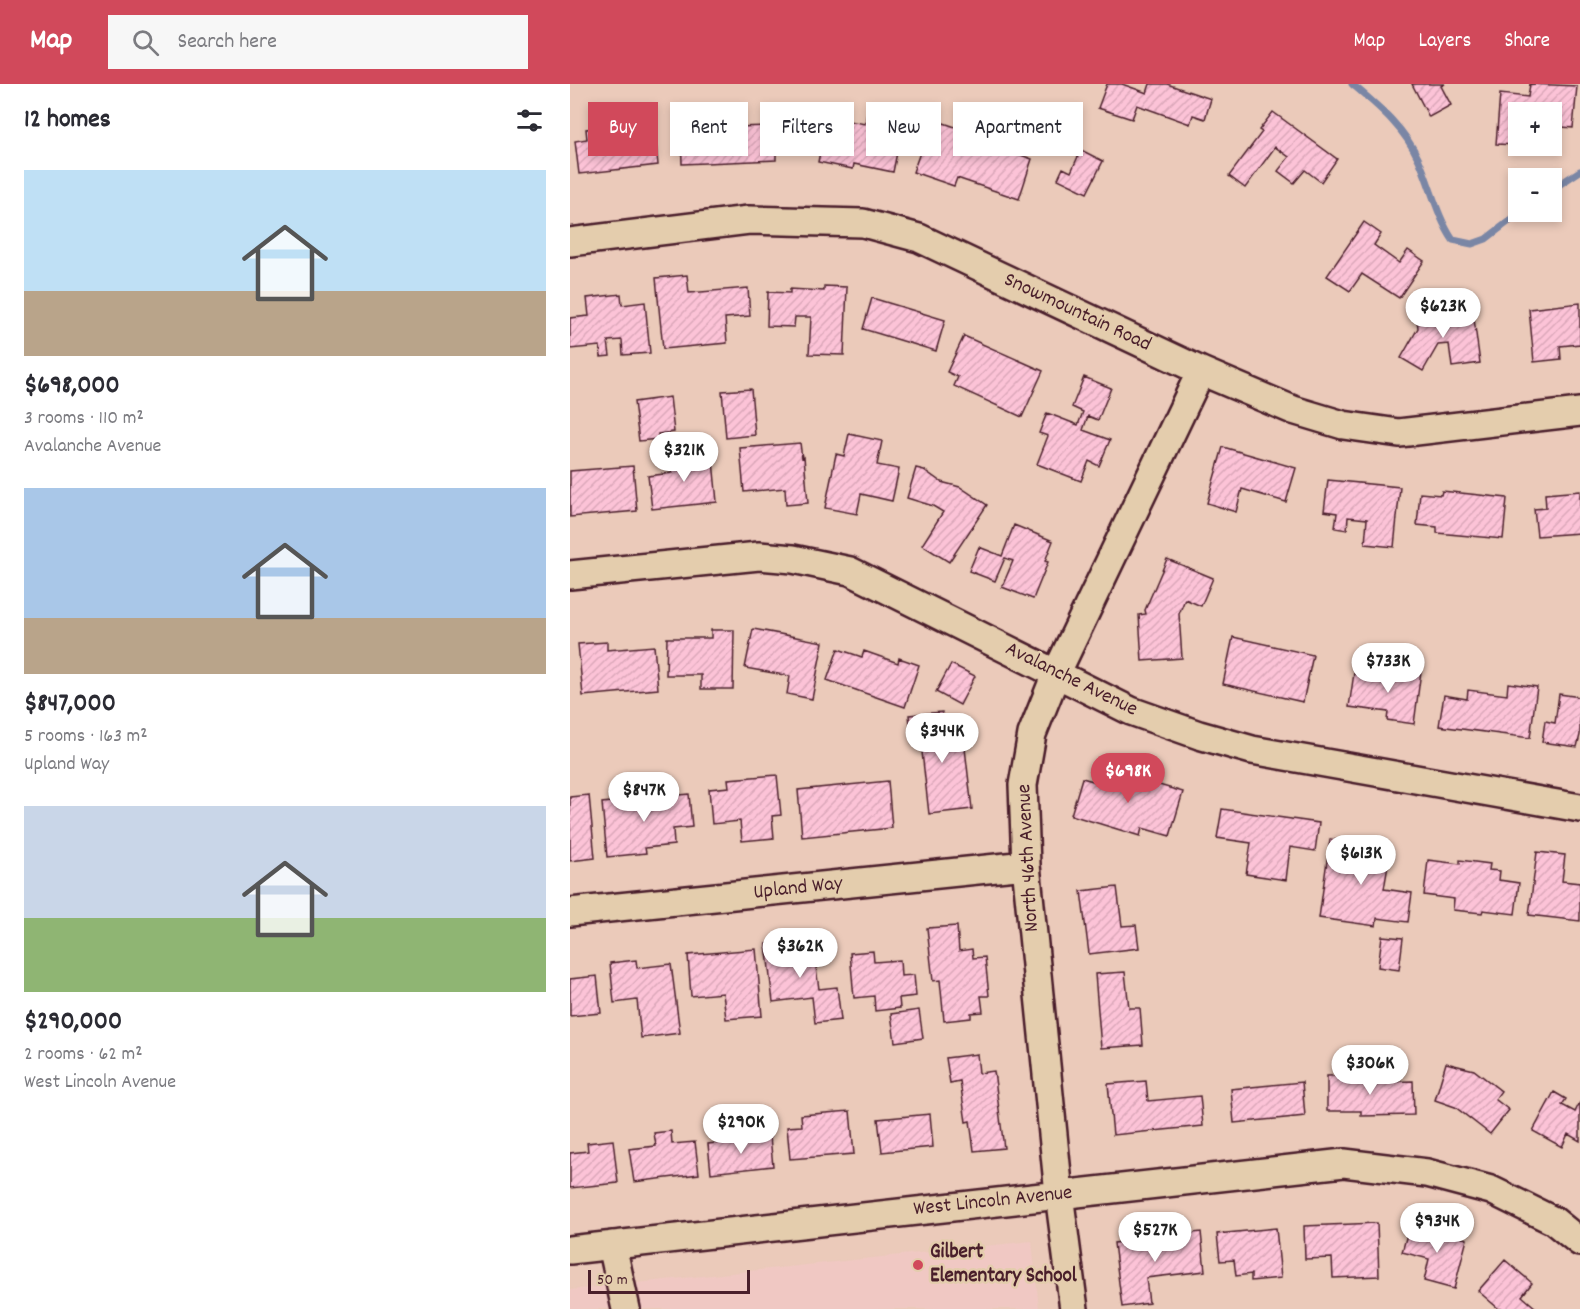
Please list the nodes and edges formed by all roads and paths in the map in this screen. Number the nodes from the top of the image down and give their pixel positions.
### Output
1 (570, 242) edge
2 (1201, 371) junction
3 (1580, 412) edge
4 (570, 575) edge
5 (1056, 674) junction
6 (1580, 808) edge
7 (1026, 865) junction
8 (570, 912) edge
9 (1059, 1194) junction
10 (1580, 1242) edge
11 (612, 1245) junction
12 (570, 1250) edge
13 (626, 1309) edge
14 (1074, 1309) edge

1 - 2 street, Snowmountain Road
2 - 3 street, Snowmountain Road
2 - 5 street, North 46th Avenue
4 - 5 street, Avalanche Avenue
5 - 6 street, Avalanche Avenue
5 - 7 street, North 46th Avenue
7 - 8 street, Upland Way
7 - 9 street, North 46th Avenue
9 - 10 street, West Lincoln Avenue
9 - 11 street, West Lincoln Avenue
9 - 14 street, North 46th Avenue
11 - 12 street, West Lincoln Avenue
11 - 13 street

